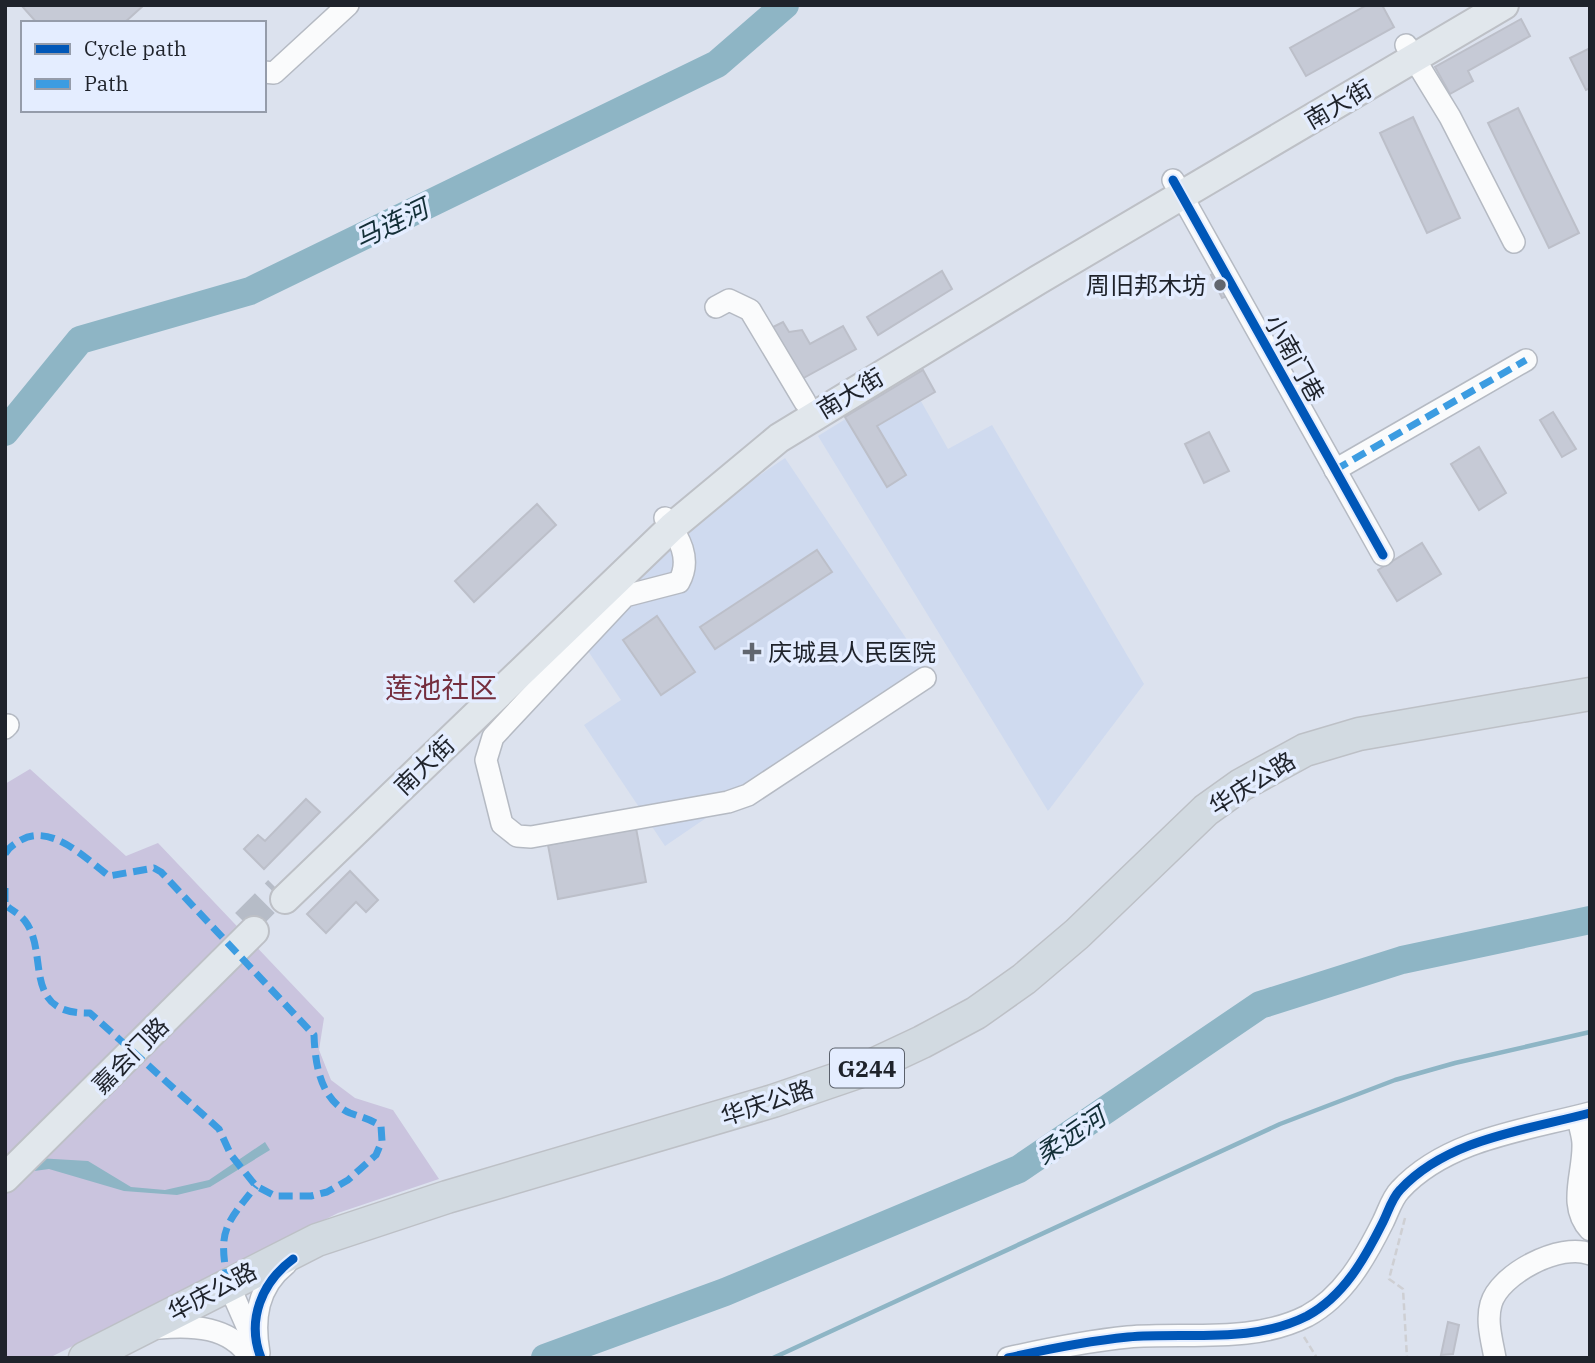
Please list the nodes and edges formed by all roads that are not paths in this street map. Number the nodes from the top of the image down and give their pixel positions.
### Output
1 (348, 5) edge
2 (1474, 5) edge
3 (1504, 5) edge
4 (1410, 52) junction
5 (266, 72) edge
6 (1177, 188) junction
7 (1514, 242) dead end
8 (716, 307) dead end
9 (1526, 360) dead end
10 (805, 402) junction
11 (1335, 470) junction
12 (668, 523) junction
13 (1383, 555) dead end
14 (925, 678) dead end
15 (1590, 694) edge
16 (1590, 703) edge
17 (281, 895) tunnel mouth
18 (249, 927) tunnel mouth
19 (1584, 1115) edge
20 (21, 1152) edge
21 (5, 1178) edge
22 (1590, 1230) edge
23 (1590, 1254) edge
24 (293, 1259) junction
25 (226, 1289) junction
26 (159, 1328) junction
27 (257, 1356) edge
28 (85, 1358) edge
29 (103, 1358) edge
30 (1008, 1358) edge
31 (1495, 1358) edge

1 - 5 street
2 - 4 main road, 南大街
3 - 4 main road, 南大街
4 - 6 main road, 南大街
4 - 7 street
6 - 10 main road, 南大街
6 - 11 street, 小南门巷
6 - 12 main road, 南大街
8 - 10 street
9 - 11 street
10 - 12 main road, 南大街
11 - 13 street, 小南门巷
12 - 14 street
12 - 17 main road, 南大街
15 - 25 highway, 华庆公路 / G244
16 - 24 highway, 华庆公路 / G244
18 - 20 main road, 嘉会门路
19 - 22 street
19 - 30 street
20 - 21 main road, 嘉会门路
23 - 31 street
24 - 25 highway, 华庆公路 / G244
24 - 27 street
25 - 26 highway, 华庆公路 / G244
25 - 27 street
25 - 28 highway, 华庆公路 / G244
26 - 27 street
26 - 29 highway, 华庆公路 / G244

